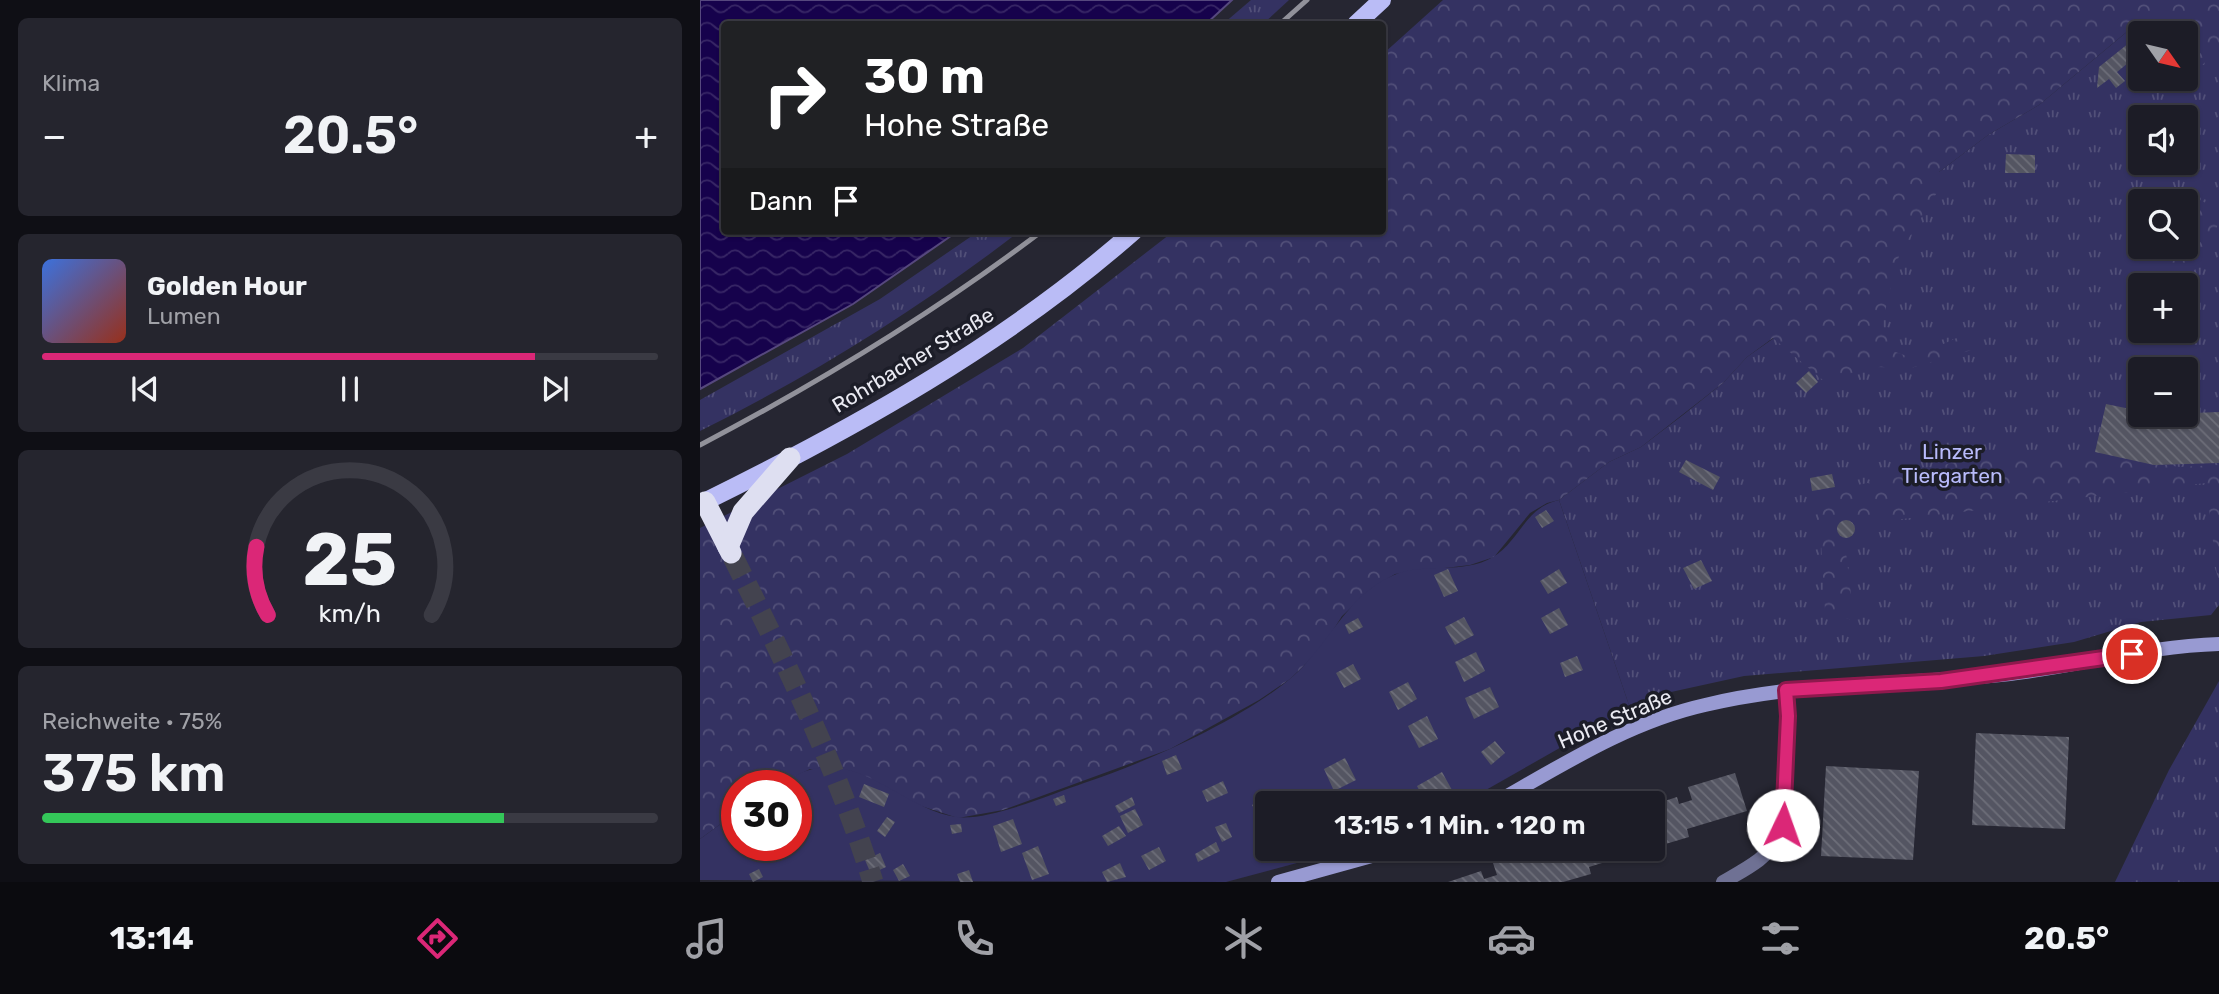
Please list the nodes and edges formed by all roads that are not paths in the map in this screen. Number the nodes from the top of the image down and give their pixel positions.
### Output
1 (1382, 0) edge
2 (1359, 21) edge
3 (1129, 235) edge
4 (790, 458) junction
5 (703, 503) edge
6 (2219, 644) edge
7 (1786, 690) junction
8 (1516, 791) edge
9 (1782, 833) junction
10 (1796, 844) dead end
11 (1354, 861) edge
12 (1278, 882) edge
13 (1723, 882) edge

1 - 2 main road
3 - 4 main road, Rohrbacher Straße
4 - 5 main road, Rohrbacher Straße
4 - 5 highway
6 - 7 main road, Hohe Straße
7 - 8 main road, Hohe Straße
7 - 9 street
9 - 10 street
9 - 13 street
11 - 12 main road

